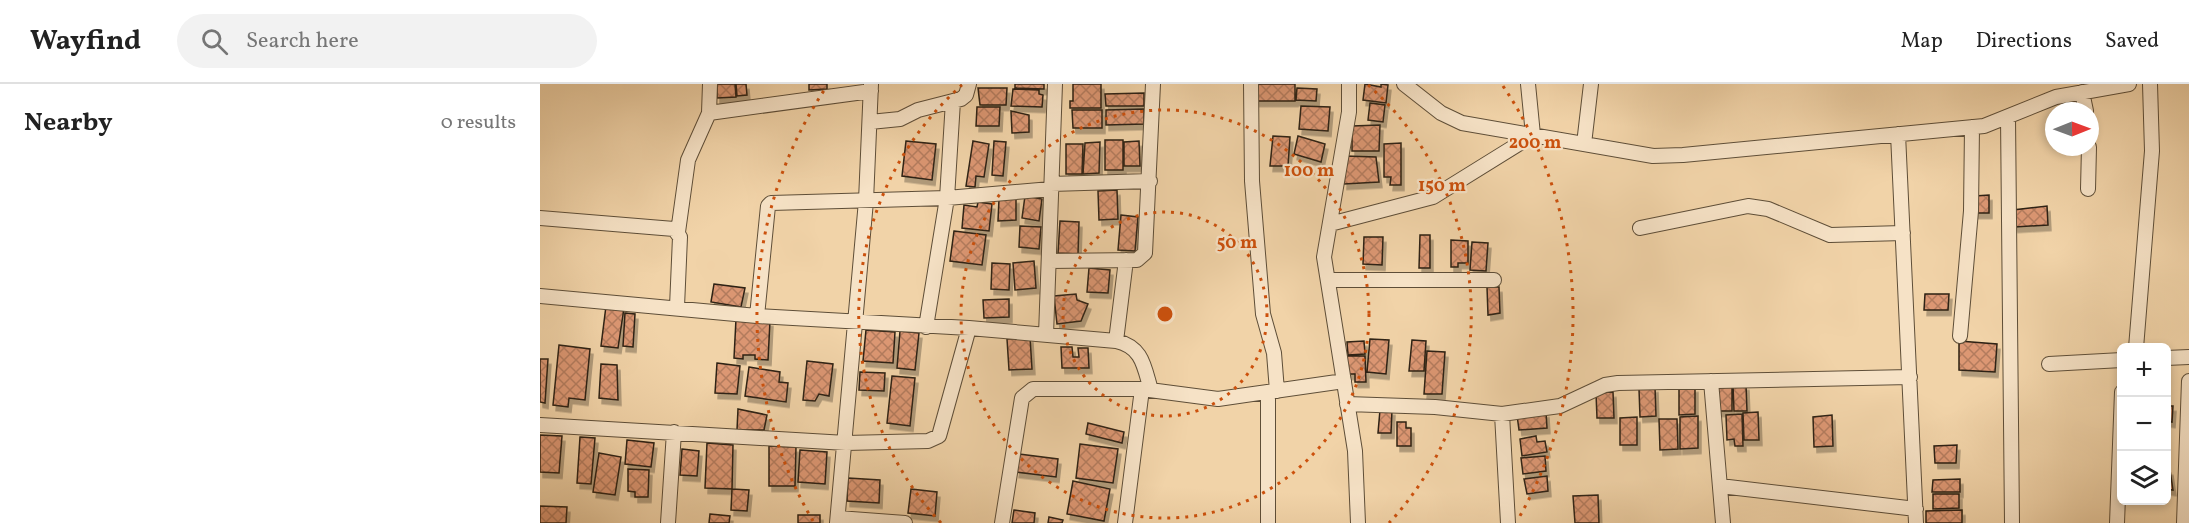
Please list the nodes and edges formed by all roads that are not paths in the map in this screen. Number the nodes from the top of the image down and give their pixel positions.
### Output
1 (710, 84) edge
2 (969, 84) edge
3 (1055, 84) edge
4 (1153, 84) edge
5 (1251, 84) edge
6 (1349, 84) edge
7 (1404, 84) edge
8 (1528, 84) edge
9 (1591, 84) edge
10 (2129, 84) edge
11 (2150, 84) edge
12 (871, 88) edge
13 (2082, 92) junction
14 (961, 99) junction
15 (2084, 102) edge
16 (709, 112) junction
17 (2008, 117) junction
18 (870, 122) junction
19 (1972, 127) junction
20 (1898, 134) junction
21 (1533, 135) junction
22 (1584, 144) junction
23 (2089, 156) edge
24 (1149, 181) junction
25 (1051, 187) junction
26 (2088, 189) dead end
27 (947, 198) junction
28 (866, 201) junction
29 (540, 218) edge
30 (1330, 225) junction
31 (1640, 228) dead end
32 (678, 232) junction
33 (1903, 233) junction
34 (1126, 260) junction
35 (1049, 261) junction
36 (1328, 280) junction
37 (1494, 280) dead end
38 (540, 296) edge
39 (678, 308) junction
40 (758, 316) junction
41 (855, 322) junction
42 (926, 327) junction
43 (969, 328) junction
44 (1046, 335) junction
45 (1960, 336) dead end
46 (1116, 341) junction
47 (2136, 343) edge
48 (2189, 357) edge
49 (2171, 358) edge
50 (2117, 360) edge
51 (2049, 364) dead end
52 (1910, 377) junction
53 (1344, 381) junction
54 (1711, 381) junction
55 (2189, 381) edge
56 (1147, 390) junction
57 (1273, 392) junction
58 (2121, 397) edge
59 (1347, 404) junction
60 (1502, 414) junction
61 (540, 424) edge
62 (674, 432) junction
63 (846, 443) junction
64 (2188, 464) edge
65 (1720, 486) junction
66 (1916, 509) junction
67 (838, 520) edge
68 (668, 523) edge
69 (905, 523) edge
70 (1002, 523) edge
71 (1125, 523) edge
72 (1268, 523) edge
73 (1358, 523) edge
74 (1508, 523) edge
75 (1723, 523) edge
76 (1916, 523) edge
77 (2012, 523) edge
78 (2117, 523) edge
79 (2184, 523) edge

1 - 16 street
2 - 14 street
3 - 25 street
4 - 24 street
5 - 57 street
6 - 30 street
7 - 21 street
8 - 21 street
9 - 22 street
10 - 13 street
11 - 47 street
12 - 16 street
12 - 18 street
13 - 15 street
13 - 17 street
14 - 18 street
14 - 27 street
16 - 32 street
17 - 19 street
17 - 77 street
18 - 28 street
19 - 20 street
19 - 45 street
20 - 22 street
20 - 33 street
21 - 22 street
21 - 30 street
23 - 26 street
24 - 25 street
24 - 34 street
25 - 27 street
25 - 35 street
27 - 28 street
27 - 42 street
28 - 40 street
28 - 41 street
29 - 32 street
30 - 36 street
31 - 33 street
32 - 39 street
33 - 52 street
34 - 35 street
34 - 46 street
35 - 44 street
36 - 37 street
36 - 53 street
38 - 39 street
39 - 40 street
40 - 41 street
41 - 42 street
41 - 63 street
42 - 43 street
43 - 44 street
43 - 63 street
44 - 46 street
46 - 56 street
48 - 49 street
50 - 51 street
52 - 54 street
52 - 66 street
53 - 57 street
53 - 59 street
54 - 60 street
54 - 65 street
55 - 64 street
56 - 57 street
56 - 70 street
56 - 71 street
57 - 72 street
58 - 78 street
59 - 60 street
59 - 73 street
60 - 74 street
61 - 62 street
62 - 63 street
62 - 68 street
63 - 67 street
64 - 79 street
65 - 66 street
65 - 75 street
66 - 76 street
67 - 69 street

